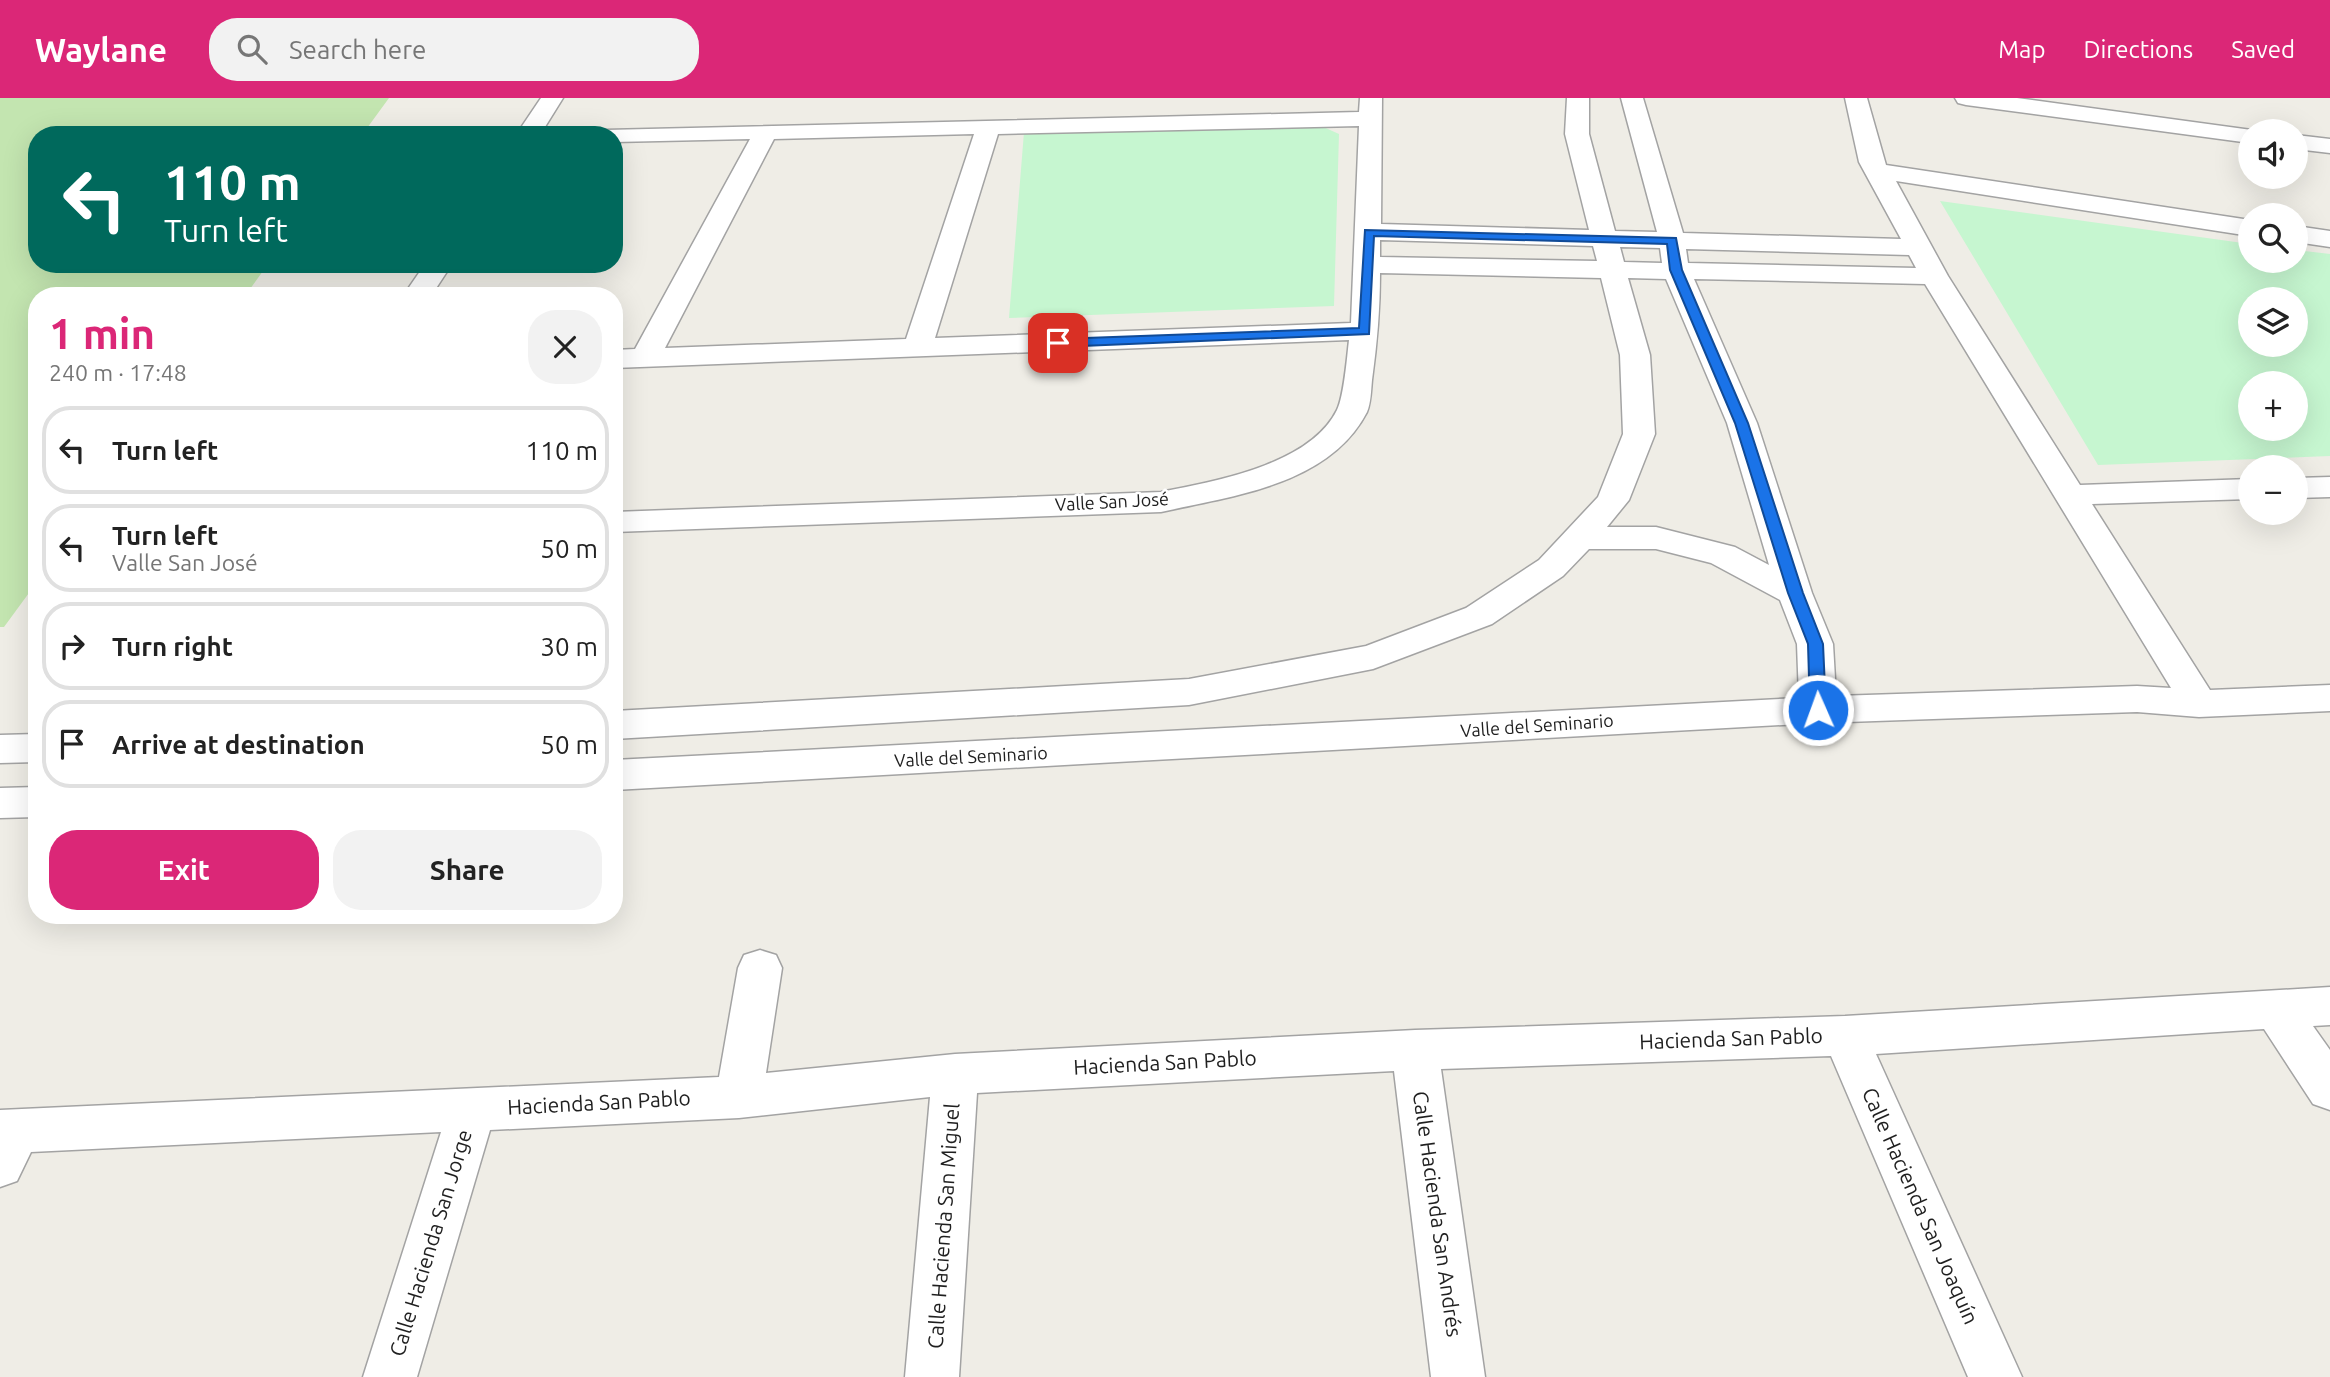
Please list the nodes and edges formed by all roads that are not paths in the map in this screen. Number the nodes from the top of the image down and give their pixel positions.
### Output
1 (552, 98) edge
2 (1578, 98) edge
3 (1632, 98) edge
4 (1856, 98) edge
5 (1966, 98) edge
6 (1371, 108) edge
7 (533, 126) edge
8 (988, 127) junction
9 (766, 132) junction
10 (2238, 134) edge
11 (623, 135) edge
12 (2308, 143) edge
13 (2330, 146) edge
14 (1878, 171) junction
15 (2238, 226) edge
16 (1369, 232) junction
17 (2308, 236) edge
18 (1604, 238) junction
19 (2330, 239) edge
20 (1674, 255) junction
21 (1926, 261) junction
22 (1368, 265) junction
23 (1613, 268) junction
24 (1365, 331) junction
25 (918, 348) junction
26 (645, 358) junction
27 (623, 359) edge
28 (2330, 487) edge
29 (2308, 488) edge
30 (2238, 489) edge
31 (2069, 495) junction
32 (623, 522) edge
33 (1580, 538) junction
34 (1795, 593) junction
35 (2330, 698) edge
36 (2199, 704) junction
37 (1818, 710) junction
38 (623, 724) edge
39 (28, 748) edge
40 (0, 749) edge
41 (623, 775) edge
42 (28, 802) edge
43 (0, 803) edge
44 (760, 968) dead end
45 (2330, 1006) edge
46 (2276, 1009) junction
47 (1845, 1036) junction
48 (1415, 1050) junction
49 (955, 1074) junction
50 (2330, 1090) edge
51 (739, 1097) junction
52 (472, 1109) junction
53 (6, 1143) edge
54 (390, 1377) edge
55 (932, 1377) edge
56 (1458, 1377) edge
57 (1995, 1377) edge

1 - 7 street
2 - 18 street
3 - 20 street
4 - 14 street
5 - 10 street
6 - 8 street
6 - 16 street, Valle San José
8 - 9 street
8 - 25 street
9 - 11 street
9 - 26 street
12 - 13 street
14 - 15 street
14 - 21 street
16 - 18 street
16 - 22 street, Valle San José
17 - 19 street
18 - 20 street
18 - 23 street
20 - 21 street
20 - 23 street
20 - 34 street
21 - 31 street
22 - 23 street
22 - 24 street, Valle San José
23 - 33 street
24 - 25 street
24 - 32 street, Valle San José
25 - 26 street
26 - 27 street
28 - 29 street
30 - 31 street
31 - 36 street
33 - 34 street
33 - 38 street
34 - 37 street
35 - 36 street, Valle del Seminario
36 - 37 street, Valle del Seminario
37 - 41 street, Valle del Seminario
39 - 40 street
42 - 43 street
44 - 51 street
45 - 46 street, Hacienda San Pablo
46 - 47 street, Hacienda San Pablo
46 - 50 street
47 - 48 street, Hacienda San Pablo
47 - 57 street, Calle Hacienda San Joaquín
48 - 49 street, Hacienda San Pablo
48 - 56 street, Calle Hacienda San Andrés
49 - 51 street, Hacienda San Pablo
49 - 55 street, Calle Hacienda San Miguel
51 - 52 street, Hacienda San Pablo
52 - 53 street, Hacienda San Pablo
52 - 54 street, Calle Hacienda San Jorge

